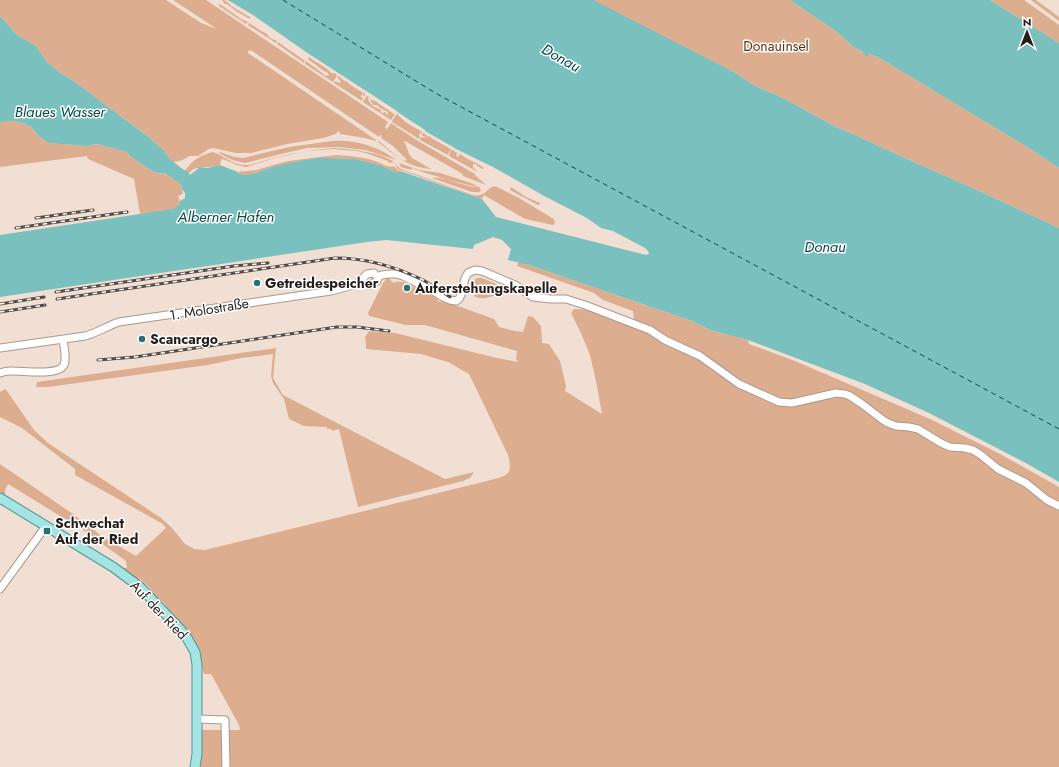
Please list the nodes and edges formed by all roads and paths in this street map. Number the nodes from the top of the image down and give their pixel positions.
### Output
1 (378, 276) junction
2 (357, 284) junction
3 (63, 340) junction
4 (0, 348) edge
5 (0, 373) edge
6 (0, 498) edge
7 (1059, 506) edge
8 (46, 526) junction
9 (0, 589) edge
10 (197, 719) junction
11 (195, 767) edge
12 (226, 767) edge

1 - 2 street, 1. Molostraße
1 - 2 street, 1. Molostraße
1 - 7 street
2 - 3 street, 1. Molostraße
3 - 4 street, 1. Molostraße
3 - 5 street
6 - 8 main road, Auf der Ried
8 - 9 street
8 - 10 main road, Auf der Ried
10 - 11 main road, Auf der Ried
10 - 12 street

